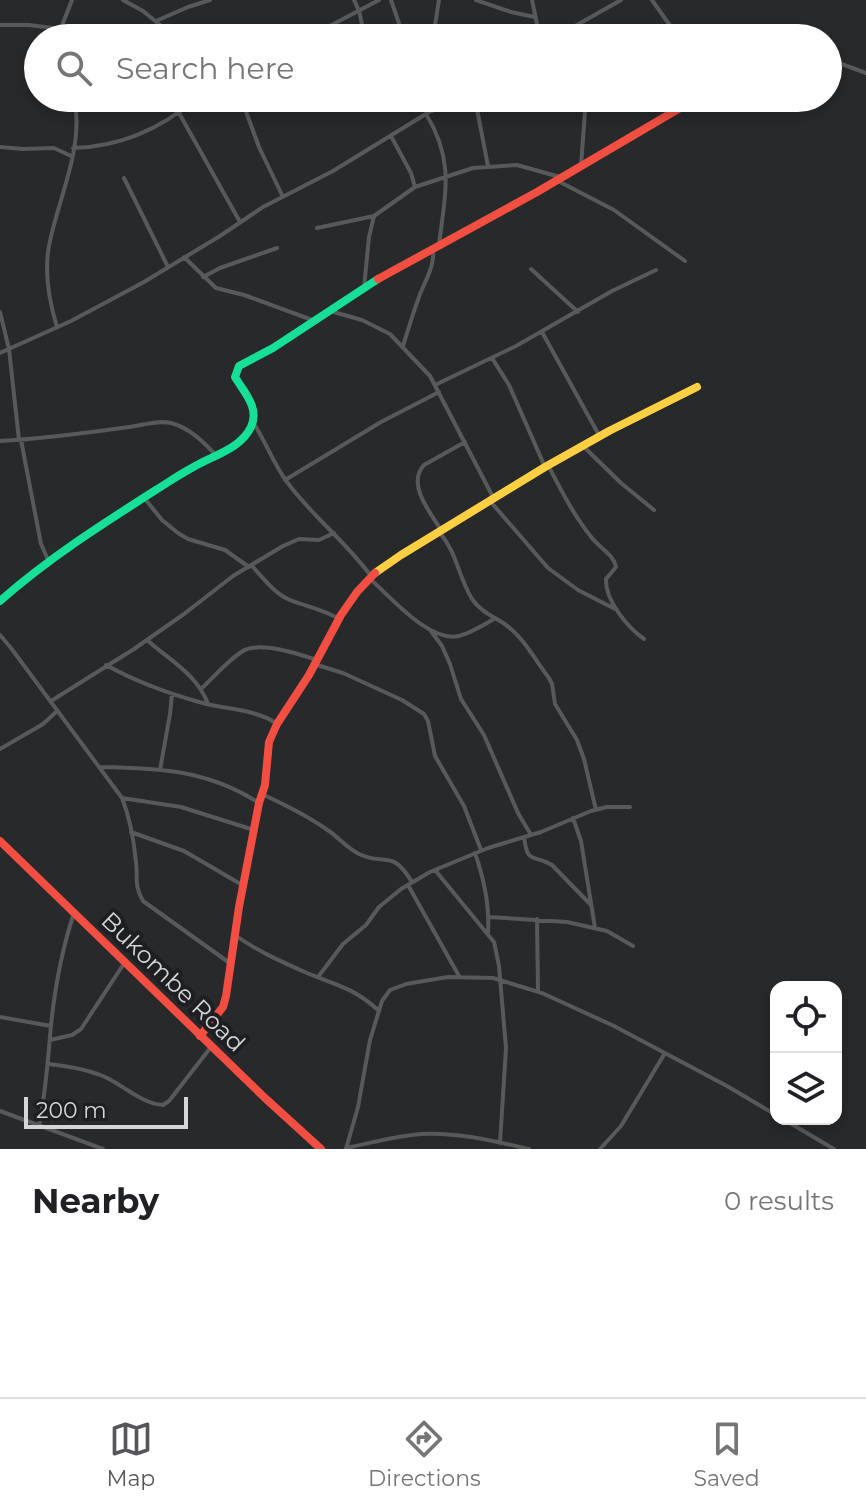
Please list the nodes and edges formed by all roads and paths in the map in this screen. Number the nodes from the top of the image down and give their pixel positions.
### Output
1 (72, 0) edge
2 (123, 0) edge
3 (210, 0) edge
4 (354, 0) edge
5 (379, 0) edge
6 (391, 0) edge
7 (439, 0) edge
8 (476, 0) edge
9 (532, 0) edge
10 (621, 0) edge
11 (652, 0) edge
12 (359, 11) junction
13 (535, 17) junction
14 (156, 21) junction
15 (63, 24) edge
16 (160, 24) edge
17 (334, 24) edge
18 (362, 24) edge
19 (399, 24) edge
20 (435, 24) edge
21 (537, 24) edge
22 (579, 24) edge
23 (669, 24) edge
24 (0, 25) edge
25 (24, 25) edge
26 (842, 64) edge
27 (866, 73) edge
28 (77, 112) edge
29 (246, 112) edge
30 (430, 112) edge
31 (478, 112) edge
32 (585, 112) edge
33 (675, 112) edge
34 (179, 113) joint
35 (426, 114) junction
36 (391, 136) junction
37 (0, 147) edge
38 (73, 148) junction
39 (71, 156) junction
40 (488, 166) junction
41 (581, 166) junction
42 (447, 177) junction
43 (124, 178) dead end
44 (558, 179) junction
45 (415, 187) junction
46 (282, 196) junction
47 (374, 216) junction
48 (240, 222) junction
49 (317, 228) dead end
50 (436, 247) junction
51 (277, 248) dead end
52 (184, 257) junction
53 (685, 261) dead end
54 (168, 267) junction
55 (531, 269) dead end
56 (656, 270) dead end
57 (203, 277) junction
58 (364, 288) junction
59 (330, 311) junction
60 (0, 312) edge
61 (578, 312) junction
62 (315, 321) junction
63 (57, 327) junction
64 (542, 332) junction
65 (403, 346) junction
66 (9, 349) junction
67 (0, 353) edge
68 (492, 358) junction
69 (435, 385) junction
70 (697, 387) dead end
71 (439, 392) junction
72 (253, 422) junction
73 (600, 437) junction
74 (20, 440) junction
75 (0, 441) edge
76 (465, 442) junction
77 (583, 446) junction
78 (216, 455) junction
79 (547, 466) junction
80 (285, 480) junction
81 (143, 498) junction
82 (492, 500) junction
83 (654, 510) dead end
84 (441, 532) junction
85 (334, 533) junction
86 (49, 562) junction
87 (250, 566) junction
88 (370, 577) junction
89 (0, 601) edge
90 (617, 610) junction
91 (339, 619) junction
92 (494, 619) junction
93 (431, 631) junction
94 (0, 635) edge
95 (644, 639) dead end
96 (147, 640) junction
97 (316, 662) junction
98 (106, 665) junction
99 (201, 689) junction
100 (172, 693) junction
101 (51, 701) junction
102 (208, 704) junction
103 (58, 710) junction
104 (277, 724) junction
105 (0, 749) edge
106 (100, 767) junction
107 (160, 770) junction
108 (122, 798) junction
109 (261, 798) junction
110 (630, 807) dead end
111 (596, 810) junction
112 (573, 818) junction
113 (254, 830) junction
114 (131, 832) junction
115 (531, 835) junction
116 (524, 837) junction
117 (0, 841) edge
118 (478, 852) junction
119 (435, 870) junction
120 (410, 884) junction
121 (244, 886) junction
122 (591, 905) junction
123 (74, 913) junction
124 (489, 917) junction
125 (537, 919) junction
126 (595, 928) junction
127 (488, 933) junction
128 (235, 935) junction
129 (633, 946) dead end
130 (125, 962) junction
131 (231, 964) junction
132 (459, 976) junction
133 (318, 977) junction
134 (499, 980) junction
135 (538, 992) junction
136 (378, 1010) junction
137 (0, 1017) edge
138 (51, 1026) junction
139 (200, 1036) junction
140 (50, 1040) junction
141 (211, 1047) junction
142 (665, 1053) junction
143 (48, 1064) junction
144 (0, 1111) edge
145 (770, 1111) edge
146 (39, 1125) junction
147 (793, 1125) edge
148 (500, 1143) junction
149 (346, 1148) edge
150 (103, 1149) edge
151 (321, 1149) edge
152 (529, 1149) edge
153 (600, 1149) edge
154 (834, 1149) edge

1 - 15 street
2 - 14 street
3 - 14 street
4 - 12 street
5 - 12 street
6 - 19 street
7 - 20 street
8 - 13 street
9 - 13 street
10 - 22 street
11 - 23 street
12 - 17 street
12 - 18 street
13 - 21 street
14 - 16 street
24 - 25 street
26 - 27 street
28 - 38 street
29 - 46 street
30 - 35 street
31 - 40 street
32 - 41 street
33 - 41 street
34 - 38 street
34 - 48 street
35 - 36 street
35 - 42 street
36 - 45 street
36 - 46 street
37 - 39 street
38 - 39 street
39 - 63 street
40 - 42 street
40 - 44 street
41 - 44 street
42 - 45 street
42 - 50 street
43 - 54 street
44 - 50 street
44 - 53 street
45 - 47 street
46 - 48 street
47 - 49 street
47 - 58 street
48 - 52 street
50 - 58 street
50 - 65 street
51 - 57 street
52 - 54 street
52 - 57 street
54 - 63 street
55 - 61 street
56 - 61 street
57 - 62 street
58 - 59 street
59 - 62 street
59 - 65 street
60 - 66 street
61 - 64 street
62 - 72 street
63 - 66 street
64 - 68 street
64 - 73 street
65 - 69 street
66 - 67 street
66 - 74 street
68 - 69 street
68 - 79 street
69 - 71 street
70 - 73 street
71 - 76 street
71 - 80 street
72 - 78 street
72 - 80 street
73 - 77 street
74 - 75 street
74 - 78 street
74 - 86 street
76 - 82 street
76 - 84 street
77 - 79 street
77 - 83 street
78 - 81 street
79 - 82 street
79 - 90 street
80 - 85 street
81 - 86 street
81 - 87 street
82 - 84 street
82 - 90 street
84 - 88 street
84 - 92 street
85 - 87 street
85 - 88 street
86 - 89 street
87 - 91 street
87 - 96 street
88 - 91 street
88 - 93 street
90 - 95 street
91 - 97 street
92 - 93 street
92 - 111 street
93 - 115 street
94 - 101 street
96 - 98 street
96 - 99 street
97 - 99 street
97 - 104 street
97 - 118 street
98 - 100 street
98 - 101 street
99 - 102 street
100 - 102 street
100 - 107 street
101 - 103 street
102 - 104 street
103 - 105 street
103 - 106 street
104 - 109 street
106 - 107 street
106 - 108 street
107 - 109 street
108 - 113 street
108 - 114 street
109 - 113 street
109 - 120 street
110 - 111 street
111 - 112 street
112 - 115 street
112 - 122 street
113 - 121 street
114 - 121 street
114 - 131 street
115 - 116 street
116 - 118 street
116 - 122 street
117 - 123 street, Bukombe Road
118 - 119 street
118 - 124 street
119 - 120 street
119 - 127 street
120 - 132 street
120 - 133 street
121 - 128 street
122 - 126 street
123 - 130 street, Bukombe Road
123 - 138 street
124 - 125 street
124 - 127 street
125 - 126 street
125 - 135 street
126 - 129 street
127 - 134 street
128 - 131 street
128 - 133 street
130 - 139 street, Bukombe Road
130 - 140 street
131 - 139 street
132 - 134 street
132 - 136 street
133 - 136 street
134 - 135 street
134 - 148 street
135 - 142 street
136 - 149 street
137 - 138 street
138 - 140 street
139 - 141 street, Bukombe Road
140 - 143 street
141 - 143 street
141 - 151 street, Bukombe Road
142 - 145 street
142 - 153 street
143 - 146 street
144 - 146 street
146 - 150 street
147 - 154 street
148 - 149 street
148 - 152 street

